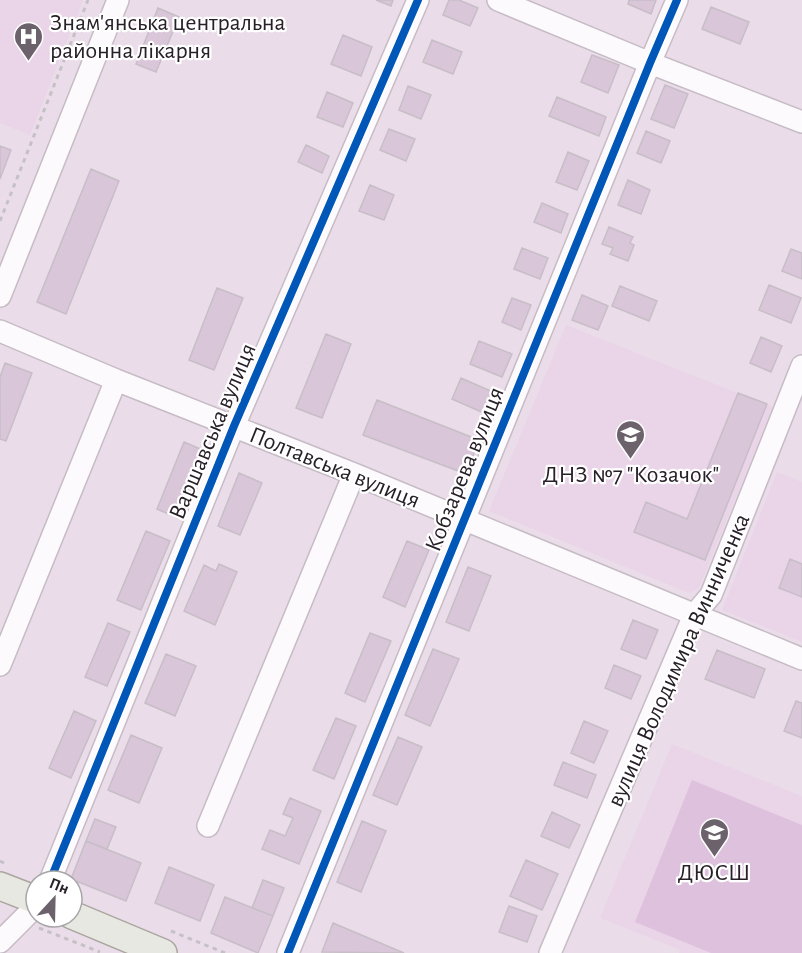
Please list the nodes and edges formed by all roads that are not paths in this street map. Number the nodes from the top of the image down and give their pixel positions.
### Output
1 (118, 0) edge
2 (418, 0) edge
3 (677, 0) edge
4 (501, 1) edge
5 (650, 63) junction
6 (802, 122) edge
7 (7, 260) edge
8 (0, 296) edge
9 (0, 331) edge
10 (802, 366) edge
11 (116, 380) junction
12 (234, 426) junction
13 (354, 474) junction
14 (464, 520) junction
15 (694, 615) junction
16 (802, 659) edge
17 (0, 665) edge
18 (208, 826) dead end
19 (55, 869) edge
20 (0, 886) edge
21 (24, 904) edge
22 (24, 916) edge
23 (84, 920) edge
24 (0, 942) edge
25 (163, 953) edge
26 (288, 953) edge
27 (550, 953) edge

1 - 7 street
2 - 12 street, Варшавська вулиця
3 - 5 street, Кобзарева вулиця
4 - 5 street
5 - 6 street
5 - 14 street, Кобзарева вулиця
7 - 8 street
9 - 11 street, Полтавська вулиця
10 - 15 street, вулиця Володимира Винниченка
11 - 12 street, Полтавська вулиця
11 - 17 street
12 - 13 street, Полтавська вулиця
12 - 19 street, Варшавська вулиця
13 - 14 street, Полтавська вулиця
13 - 18 street
14 - 15 street, Полтавська вулиця
14 - 26 street, Кобзарева вулиця
15 - 16 street, Полтавська вулиця
15 - 27 street, вулиця Володимира Винниченка
20 - 21 main road
22 - 24 street
23 - 25 main road

